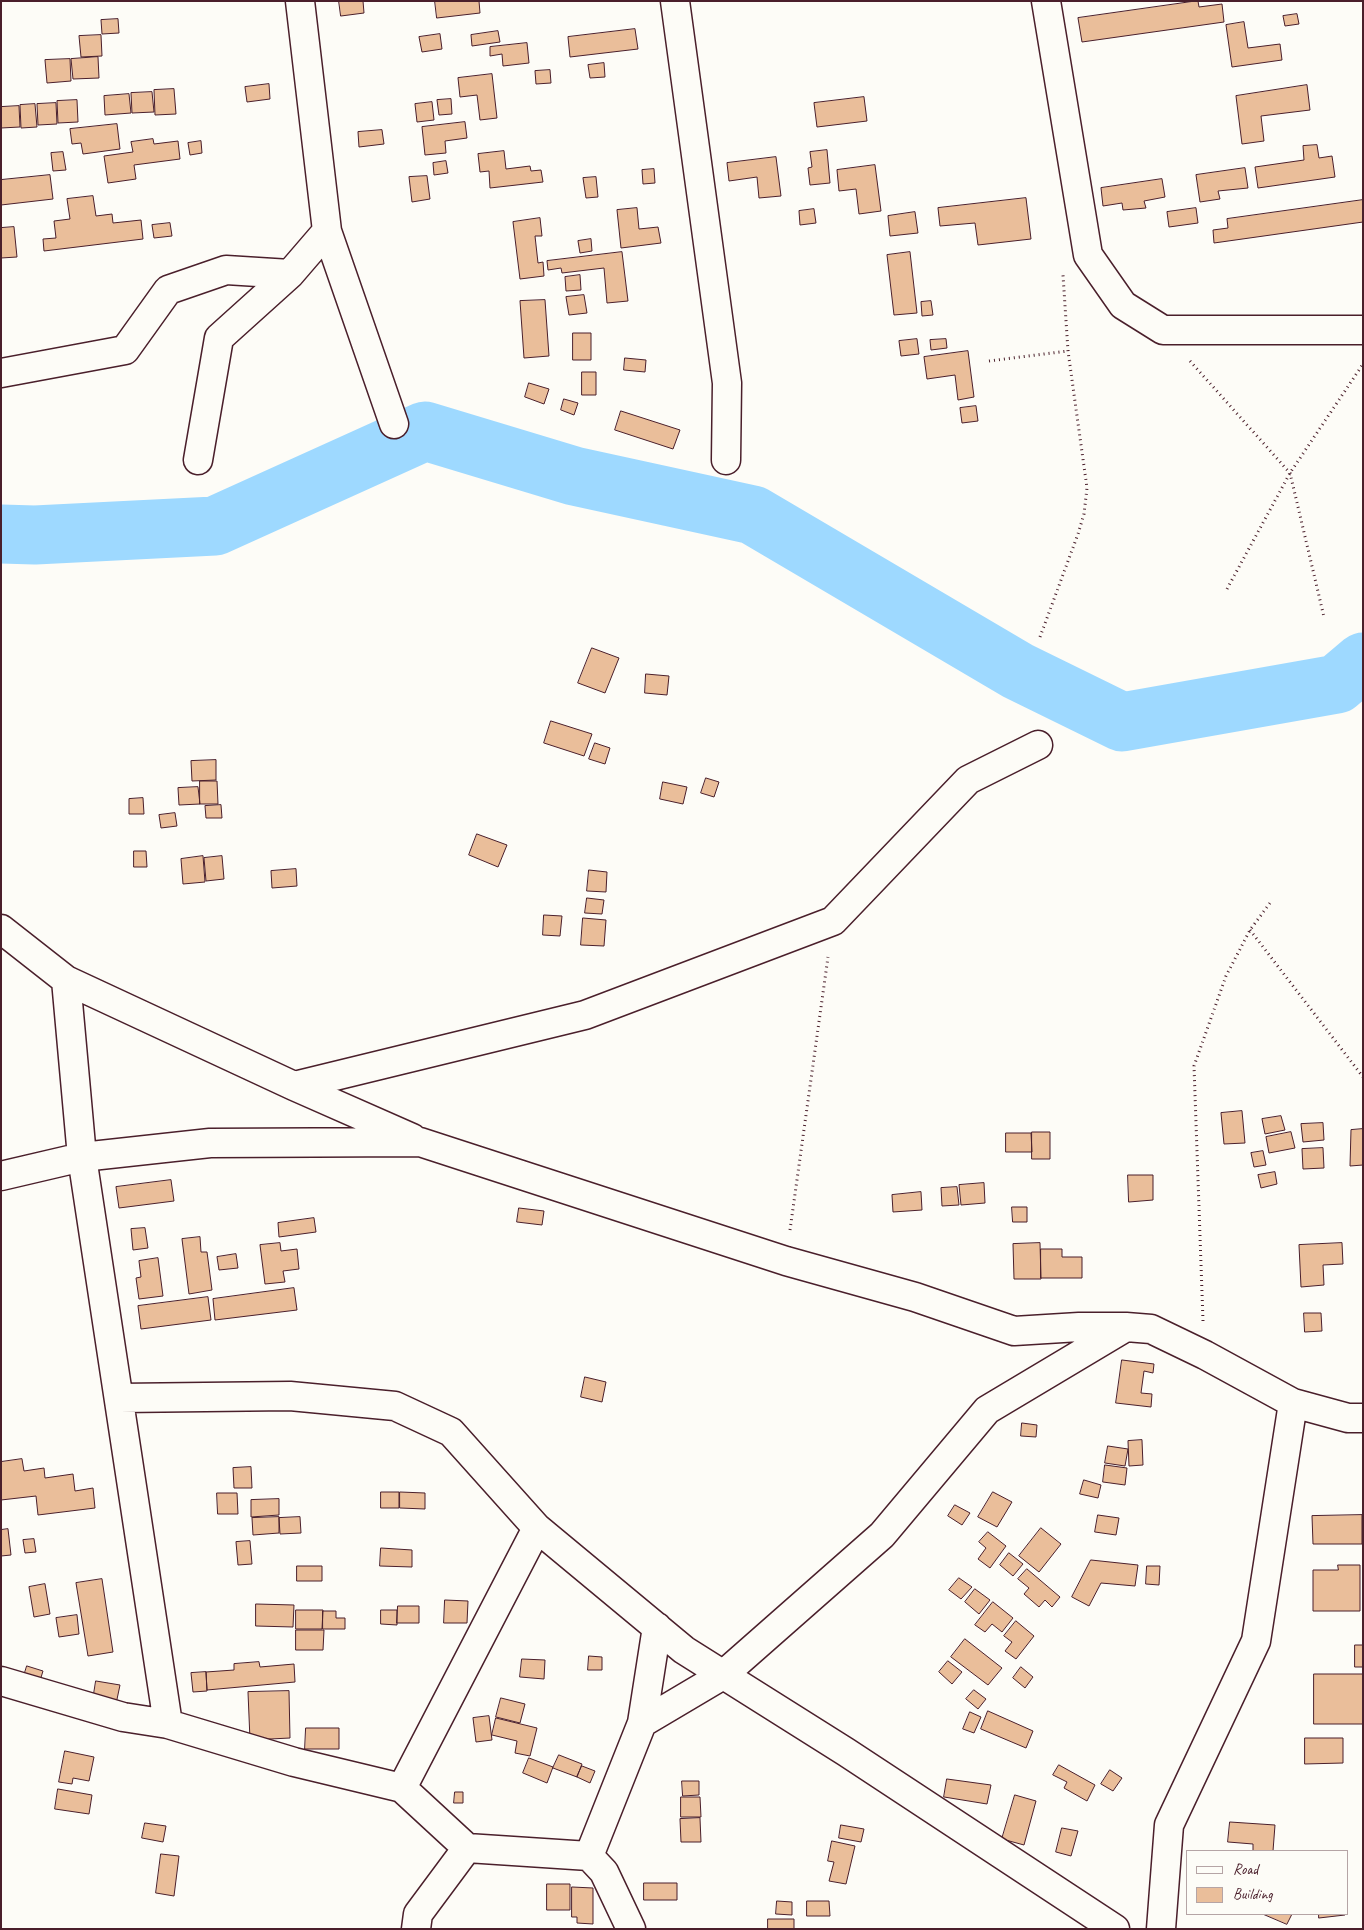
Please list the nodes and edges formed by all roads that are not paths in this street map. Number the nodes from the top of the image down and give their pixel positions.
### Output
1 (300, 1) edge
2 (675, 1) edge
3 (1046, 1) edge
4 (327, 231) junction
5 (290, 274) junction
6 (1363, 330) edge
7 (1, 373) edge
8 (394, 424) dead end
9 (198, 460) dead end
10 (726, 460) dead end
11 (1038, 745) dead end
12 (1, 929) edge
13 (66, 980) junction
14 (294, 1086) junction
15 (420, 1142) junction
16 (82, 1157) junction
17 (1, 1176) edge
18 (1126, 1327) junction
19 (120, 1398) junction
20 (1293, 1403) junction
21 (1363, 1418) edge
22 (537, 1528) junction
23 (657, 1627) junction
24 (723, 1675) junction
25 (1, 1681) edge
26 (642, 1723) junction
27 (168, 1724) junction
28 (402, 1788) junction
29 (467, 1848) junction
30 (589, 1856) junction
31 (416, 1929) edge
32 (631, 1929) edge
33 (1115, 1929) edge
34 (1161, 1929) edge

1 - 4 street
2 - 10 street
3 - 6 street
4 - 5 street
4 - 8 street
5 - 7 street
5 - 9 street
11 - 14 street
12 - 13 street
13 - 14 street
13 - 16 street
14 - 15 street
15 - 16 street
15 - 18 street
16 - 17 street
16 - 19 street
18 - 20 street
18 - 24 street
19 - 22 street
19 - 27 street
20 - 21 street
20 - 34 street
22 - 23 street
22 - 28 street
23 - 24 street
23 - 26 street
24 - 26 street
24 - 33 street
25 - 27 street
26 - 30 street
27 - 28 street
28 - 29 street
29 - 30 street
29 - 31 street
30 - 32 street

